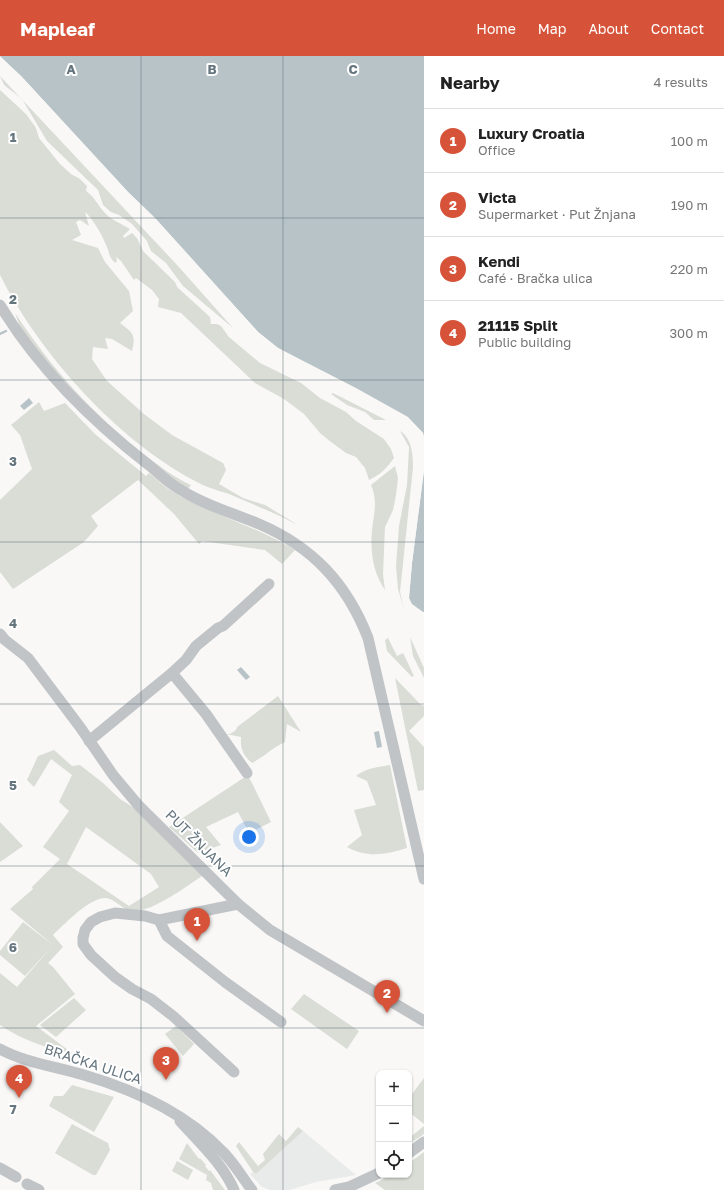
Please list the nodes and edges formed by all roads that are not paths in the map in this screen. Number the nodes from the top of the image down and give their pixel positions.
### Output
1 (0, 305) edge
2 (269, 584) dead end
3 (0, 634) edge
4 (172, 673) junction
5 (89, 741) junction
6 (247, 772) dead end
7 (424, 878) edge
8 (238, 904) junction
9 (159, 920) junction
10 (424, 1021) edge
11 (281, 1022) dead end
12 (0, 1049) edge
13 (234, 1072) dead end
14 (174, 1114) junction
15 (424, 1142) edge
16 (412, 1151) edge
17 (0, 1168) edge
18 (376, 1174) edge
19 (16, 1177) dead end
20 (27, 1184) dead end
21 (39, 1190) edge
22 (234, 1190) edge
23 (252, 1190) edge
24 (336, 1190) edge

1 - 7 street
2 - 4 street
3 - 5 street, PUT ŽNJANA
4 - 5 street
4 - 6 street
5 - 8 street, PUT ŽNJANA
8 - 9 street
8 - 10 street, PUT ŽNJANA
9 - 11 street
9 - 13 street
12 - 14 street, BRAČKA ULICA
14 - 22 street, BRAČKA ULICA
14 - 23 street, BRAČKA ULICA
15 - 16 street
17 - 19 street
18 - 24 street
20 - 21 street

